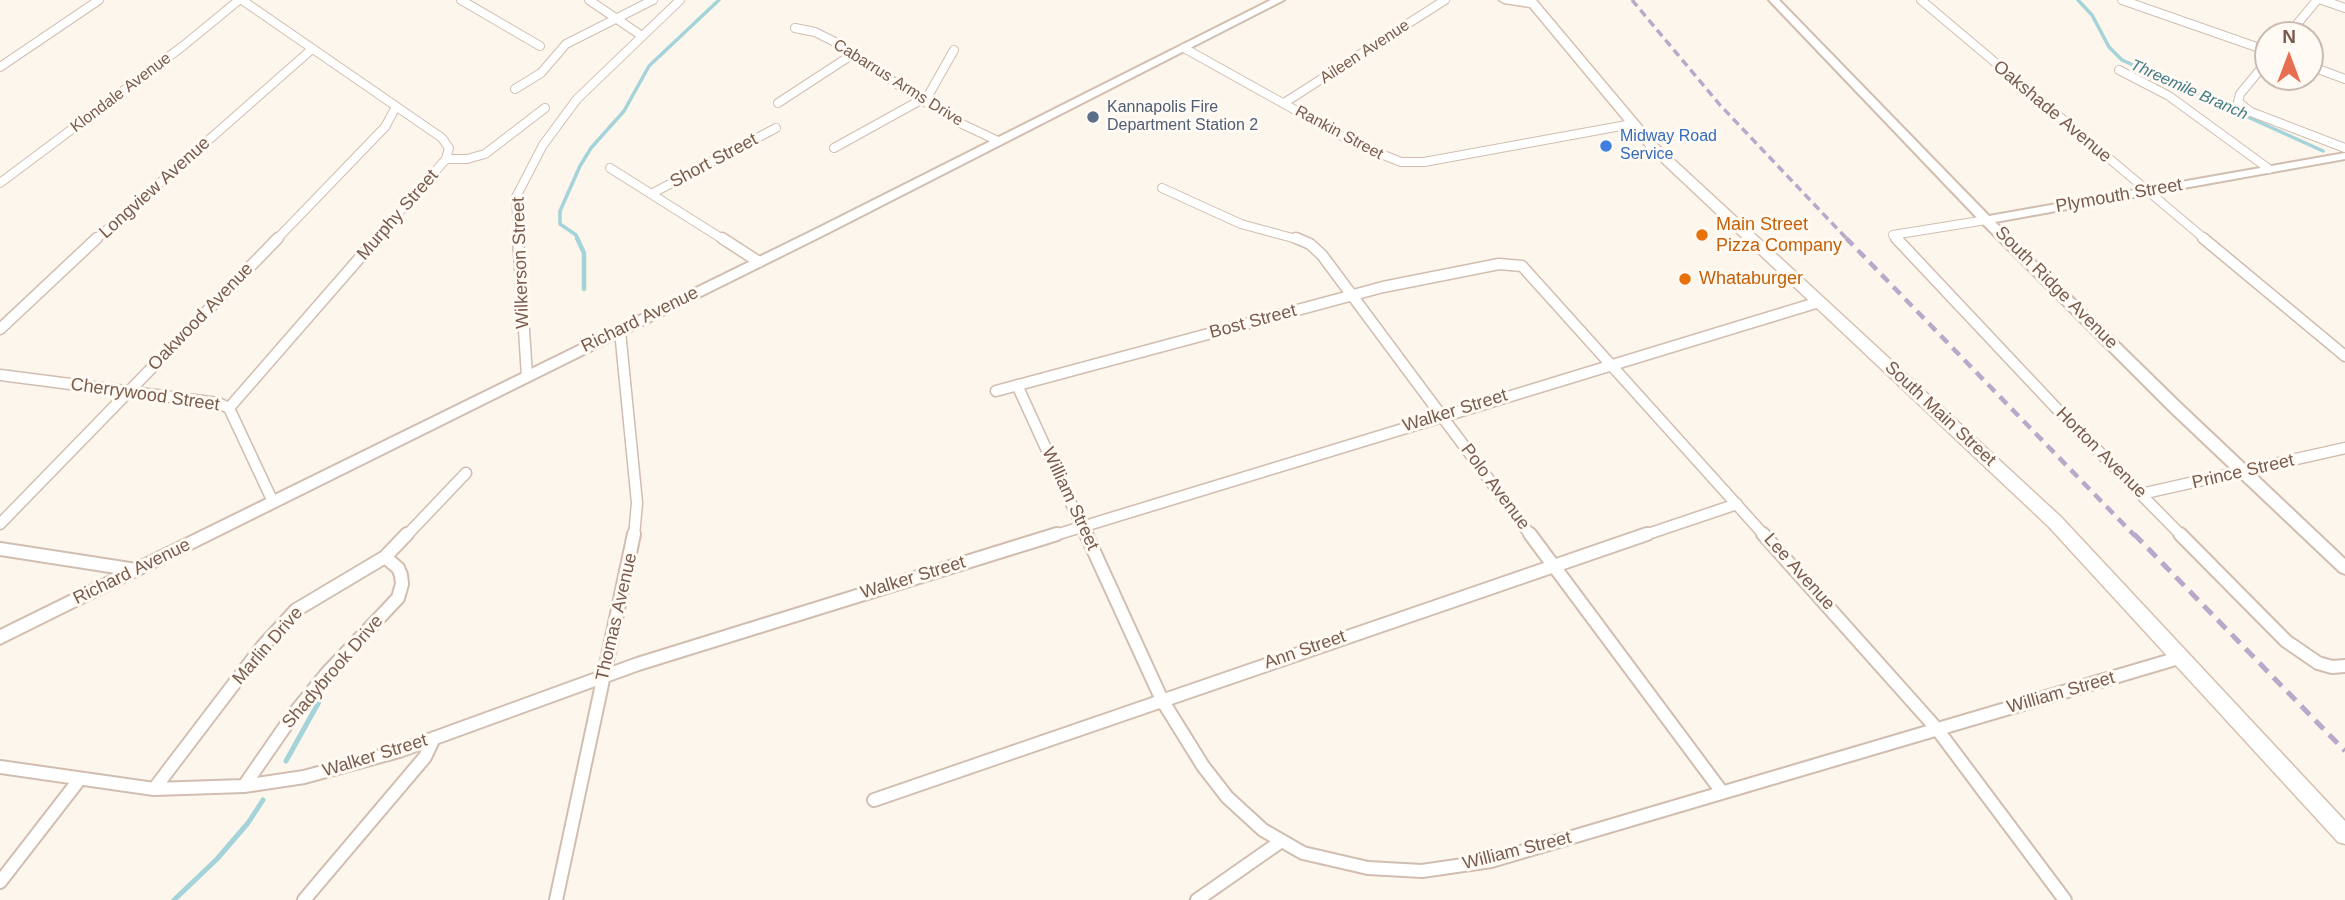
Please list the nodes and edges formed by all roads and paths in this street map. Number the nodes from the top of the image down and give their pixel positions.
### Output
1 (99, 0) edge
2 (241, 0) edge
3 (461, 0) edge
4 (589, 0) edge
5 (653, 0) edge
6 (680, 0) edge
7 (1279, 0) edge
8 (1445, 0) edge
9 (1504, 0) edge
10 (1774, 0) edge
11 (1921, 0) edge
12 (2122, 0) edge
13 (2319, 0) edge
14 (1531, 2) edge
15 (2345, 8) edge
16 (617, 18) junction
17 (2300, 21) edge
18 (795, 28) dead end
19 (642, 36) junction
20 (540, 46) dead end
21 (2254, 46) edge
22 (1184, 48) junction
23 (312, 49) junction
24 (954, 50) dead end
25 (853, 54) junction
26 (0, 67) edge
27 (2119, 70) dead end
28 (2324, 71) edge
29 (2254, 77) edge
30 (2345, 79) edge
31 (515, 89) dead end
32 (922, 100) junction
33 (778, 103) dead end
34 (1284, 103) junction
35 (396, 107) junction
36 (545, 108) dead end
37 (1632, 124) junction
38 (776, 128) dead end
39 (999, 141) junction
40 (834, 148) dead end
41 (2345, 148) edge
42 (2345, 156) edge
43 (446, 159) junction
44 (610, 168) dead end
45 (2269, 170) junction
46 (0, 183) edge
47 (1162, 188) dead end
48 (2146, 191) junction
49 (651, 194) junction
50 (1986, 219) junction
51 (1892, 235) joint
52 (759, 262) junction
53 (1512, 263) joint
54 (1352, 295) junction
55 (1819, 302) junction
56 (0, 329) edge
57 (620, 331) junction
58 (2345, 356) edge
59 (1611, 364) junction
60 (0, 375) edge
61 (527, 376) junction
62 (1017, 385) junction
63 (128, 391) junction
64 (996, 391) dead end
65 (229, 408) junction
66 (1441, 415) junction
67 (2345, 448) edge
68 (2243, 472) junction
69 (466, 473) dead end
70 (2141, 494) junction
71 (274, 502) junction
72 (1737, 504) junction
73 (0, 524) edge
74 (1082, 526) junction
75 (0, 549) edge
76 (386, 557) junction
77 (1553, 566) junction
78 (2345, 568) edge
79 (136, 570) junction
80 (0, 637) edge
81 (2182, 657) junction
82 (2345, 666) edge
83 (603, 677) junction
84 (1162, 700) junction
85 (1937, 729) junction
86 (434, 738) junction
87 (0, 767) edge
88 (79, 780) junction
89 (244, 786) junction
90 (154, 789) junction
91 (1722, 792) junction
92 (874, 800) dead end
93 (2345, 835) edge
94 (1280, 842) junction
95 (0, 882) edge
96 (304, 900) edge
97 (556, 900) edge
98 (1197, 900) edge
99 (2065, 900) edge

1 - 26 street
2 - 23 street, Murphy Street
2 - 46 street, Klondale Avenue
3 - 20 street
4 - 16 street
5 - 16 street
6 - 19 street, Wilkerson Street
7 - 22 street, Richard Avenue
8 - 34 street, Aileen Avenue
9 - 14 main road
10 - 50 street, South Ridge Avenue
11 - 48 street, Oakshade Avenue
12 - 21 street
13 - 15 street
13 - 17 street
14 - 37 main road, South Main Street
16 - 19 street
16 - 31 street
18 - 25 street, Cabarrus Arms Drive
19 - 61 street, Wilkerson Street
22 - 34 street, Rankin Street
22 - 39 street, Richard Avenue
23 - 35 street, Murphy Street
23 - 56 street, Longview Avenue
24 - 32 street
25 - 32 street, Cabarrus Arms Drive
25 - 33 street
27 - 45 street
28 - 30 street
29 - 41 street
32 - 39 street, Cabarrus Arms Drive
32 - 40 street
34 - 37 street, Rankin Street
35 - 43 street, Murphy Street
35 - 63 street, Oakwood Avenue
36 - 43 street
37 - 55 main road, South Main Street
38 - 49 street, Short Street
39 - 52 street, Richard Avenue
42 - 45 street, Plymouth Street
43 - 65 street, Murphy Street
44 - 49 street
45 - 48 street, Plymouth Street
47 - 54 street, Polo Avenue
48 - 50 street, Plymouth Street
48 - 58 street, Oakshade Avenue
49 - 52 street
50 - 51 street, Plymouth Street
50 - 68 street, South Ridge Avenue
51 - 70 street, Horton Avenue
52 - 57 street, Richard Avenue
53 - 54 street, Bost Street
53 - 59 street, Lee Avenue
54 - 62 street, Bost Street
54 - 66 street, Polo Avenue
55 - 59 street, Walker Street
55 - 81 main road, South Main Street
57 - 61 street, Richard Avenue
57 - 83 street, Thomas Avenue
59 - 66 street, Walker Street
59 - 72 street, Lee Avenue
60 - 63 street, Cherrywood Street
61 - 71 street, Richard Avenue
62 - 64 street, Bost Street
62 - 74 street, William Street
63 - 65 street, Cherrywood Street
63 - 73 street, Oakwood Avenue
65 - 71 street, Cherrywood Street
66 - 74 street, Walker Street
66 - 77 street, Polo Avenue
67 - 68 street, Prince Street
68 - 70 street, Prince Street
68 - 78 street, South Ridge Avenue
69 - 76 street, Marlin Drive
70 - 82 street, Horton Avenue
71 - 79 street, Richard Avenue
72 - 77 street, Ann Street
72 - 85 street, Lee Avenue
74 - 83 street, Walker Street
74 - 84 street, William Street
75 - 79 street
76 - 89 street, Shadybrook Drive
76 - 90 street, Marlin Drive
77 - 84 street, Ann Street
77 - 91 street, Polo Avenue
79 - 80 street, Richard Avenue
81 - 85 street, William Street
81 - 93 main road, South Main Street
83 - 86 street, Walker Street
83 - 97 street, Thomas Avenue
84 - 92 street, Ann Street
84 - 94 street, William Street
85 - 91 street, William Street
85 - 99 street, Lee Avenue
86 - 89 street, Walker Street
86 - 96 street
87 - 88 street, Walker Street
88 - 90 street, Walker Street
88 - 95 street
89 - 90 street, Walker Street
91 - 94 street, William Street
94 - 98 street

